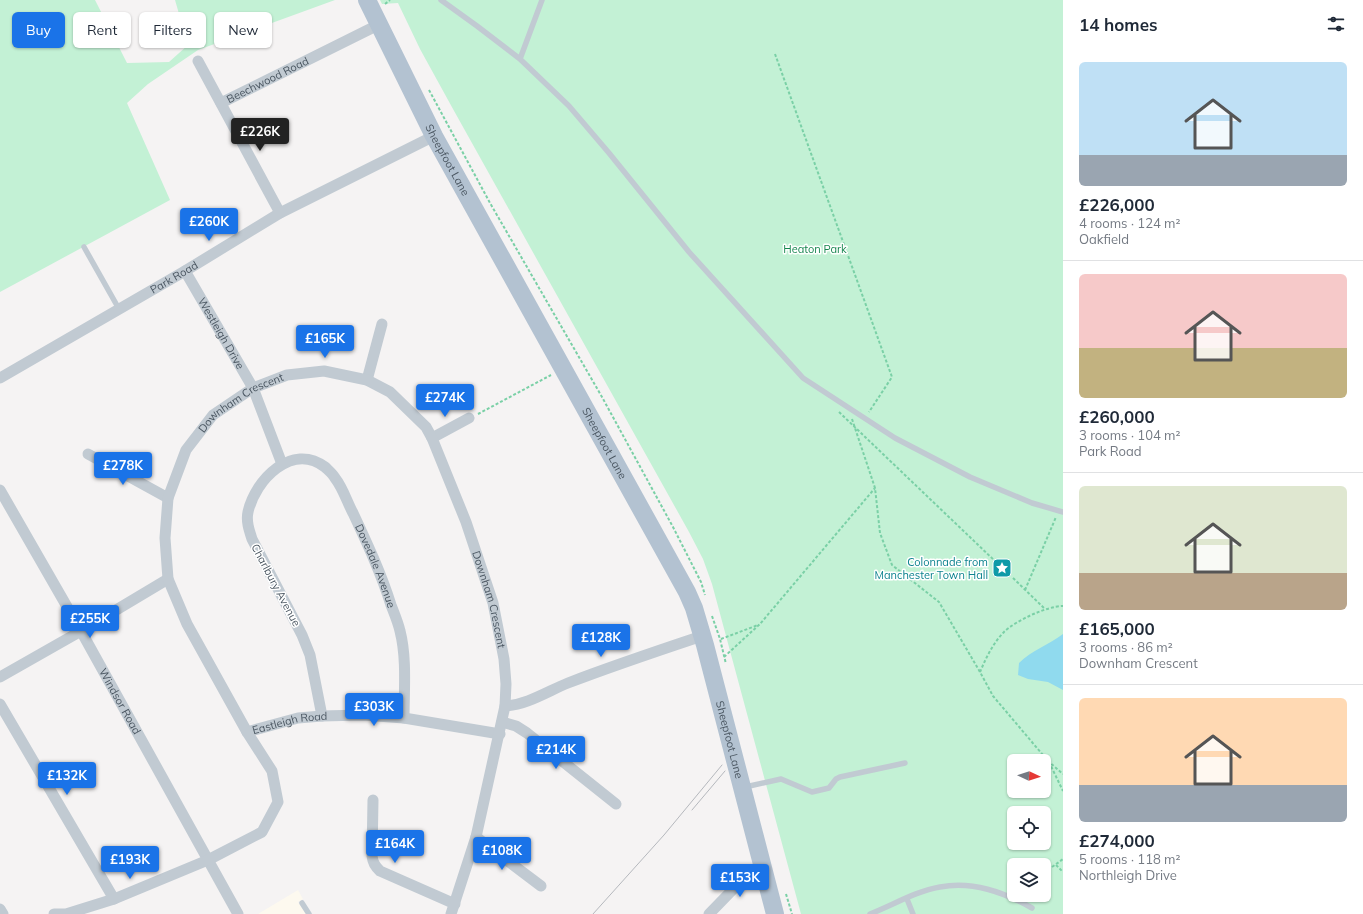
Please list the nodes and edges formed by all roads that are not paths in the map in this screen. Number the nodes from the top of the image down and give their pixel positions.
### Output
1 (366, 0) edge
2 (441, 0) edge
3 (542, 0) edge
4 (378, 26) junction
5 (520, 59) junction
6 (198, 61) dead end
7 (220, 103) junction
8 (434, 136) junction
9 (280, 213) junction
10 (84, 247) dead end
11 (185, 271) junction
12 (118, 309) junction
13 (382, 324) dead end
14 (0, 378) edge
15 (367, 380) junction
16 (253, 388) junction
17 (469, 418) road end
18 (432, 438) junction
19 (88, 454) dead end
20 (282, 464) junction
21 (0, 490) edge
22 (168, 498) junction
23 (1061, 511) edge
24 (168, 579) junction
25 (82, 630) junction
26 (703, 640) junction
27 (0, 676) edge
28 (0, 704) edge
29 (505, 706) junction
30 (322, 716) junction
31 (404, 718) junction
32 (502, 722) junction
33 (247, 732) junction
34 (500, 734) junction
35 (905, 763) dead end
36 (742, 788) junction
37 (373, 800) dead end
38 (616, 804) dead end
39 (476, 837) junction
40 (208, 860) junction
41 (763, 870) junction
42 (541, 886) dead end
43 (114, 899) junction
44 (907, 899) junction
45 (302, 903) dead end
46 (1032, 908) dead end
47 (0, 909) edge
48 (453, 909) edge
49 (3, 914) edge
50 (54, 914) edge
51 (238, 914) edge
52 (309, 914) edge
53 (709, 914) edge
54 (775, 914) edge
55 (870, 914) edge
56 (913, 914) edge

1 - 4 main road, Sheepfoot Lane
2 - 5 lane
3 - 5 lane
4 - 7 street, Beechwood Road
4 - 8 main road, Sheepfoot Lane
5 - 23 lane
6 - 7 street
7 - 9 street
8 - 9 street, Park Road
8 - 26 main road, Sheepfoot Lane
9 - 11 street, Park Road
10 - 12 lane
11 - 12 street, Park Road
11 - 16 street, Westleigh Drive
12 - 14 street, Park Road
13 - 15 street
15 - 16 street, Downham Crescent
15 - 18 street, Downham Crescent
16 - 20 street, Westleigh Drive
16 - 22 street, Downham Crescent
17 - 18 street
18 - 29 street, Downham Crescent
19 - 22 street
20 - 30 street, Charlbury Avenue
20 - 31 street, Dovedale Avenue
21 - 25 street, Windsor Road
22 - 24 street, Downham Crescent
24 - 25 street
24 - 33 street, Downham Crescent
25 - 27 street
25 - 40 street, Windsor Road
26 - 29 street
26 - 36 main road, Sheepfoot Lane
28 - 43 street
29 - 32 street, Downham Crescent
30 - 31 street, Eastleigh Road
30 - 33 street, Eastleigh Road
31 - 34 street, Eastleigh Road
32 - 34 street, Downham Crescent
32 - 38 street
33 - 40 street, Downham Crescent
34 - 39 street, Downham Crescent
35 - 36 lane
36 - 41 main road, Sheepfoot Lane
37 - 48 street
39 - 42 street
39 - 48 street, Downham Crescent
40 - 43 street, Downham Crescent
40 - 51 street, Windsor Road
41 - 53 street
41 - 54 main road, Sheepfoot Lane
43 - 50 street, Downham Crescent
44 - 46 lane
44 - 55 lane
44 - 56 lane
45 - 52 lane
47 - 49 street

